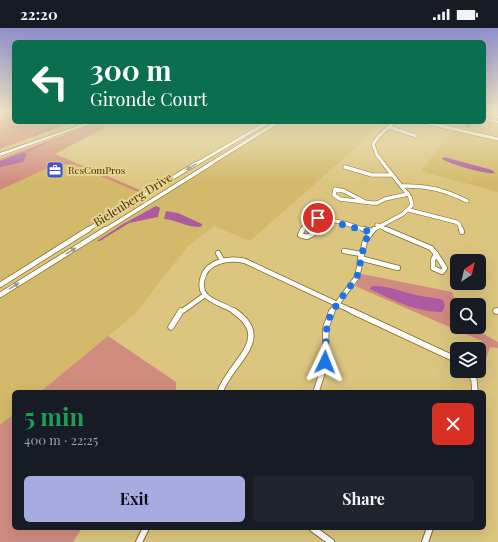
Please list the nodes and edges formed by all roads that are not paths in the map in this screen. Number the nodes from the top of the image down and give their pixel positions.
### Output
1 (43, 135) edge
2 (58, 135) edge
3 (246, 135) edge
4 (257, 135) edge
5 (381, 135) edge
6 (413, 135) edge
7 (480, 135) edge
8 (416, 136) dead end
9 (498, 139) edge
10 (0, 151) edge
11 (0, 156) edge
12 (345, 167) dead end
13 (392, 175) junction
14 (402, 186) junction
15 (408, 194) junction
16 (467, 201) dead end
17 (365, 202) junction
18 (409, 210) junction
19 (305, 225) dead end
20 (377, 225) junction
21 (371, 232) junction
22 (462, 232) dead end
23 (344, 251) dead end
24 (218, 253) dead end
25 (436, 254) dead end
26 (361, 256) junction
27 (222, 260) junction
28 (398, 268) dead end
29 (0, 285) edge
30 (205, 294) junction
31 (0, 295) edge
32 (337, 304) junction
33 (171, 327) dead end
34 (450, 357) edge
35 (473, 378) edge
36 (221, 390) edge
37 (317, 390) edge
38 (474, 390) edge
39 (145, 530) edge
40 (315, 530) edge
41 (429, 530) edge
42 (139, 542) edge
43 (331, 542) edge
44 (425, 542) edge

1 - 10 highway
2 - 11 highway
3 -> 29 street, Bielenberg Drive
31 -> 4 street, Bielenberg Drive
5 - 13 street
6 - 8 street
7 - 9 street
12 - 13 street
13 - 14 street
14 - 15 street
14 - 16 street
15 - 17 street
15 - 18 street
17 - 17 street
18 - 20 street
18 - 22 street
19 - 21 street
20 - 21 street
20 - 25 street
21 - 26 street
23 - 26 street
24 - 27 street
26 - 28 street
26 - 32 street
27 - 30 street
27 - 32 street
30 - 33 street
30 - 36 street
32 - 34 street
32 - 37 street
35 - 38 street
39 - 42 street
40 - 43 street
41 - 44 street

